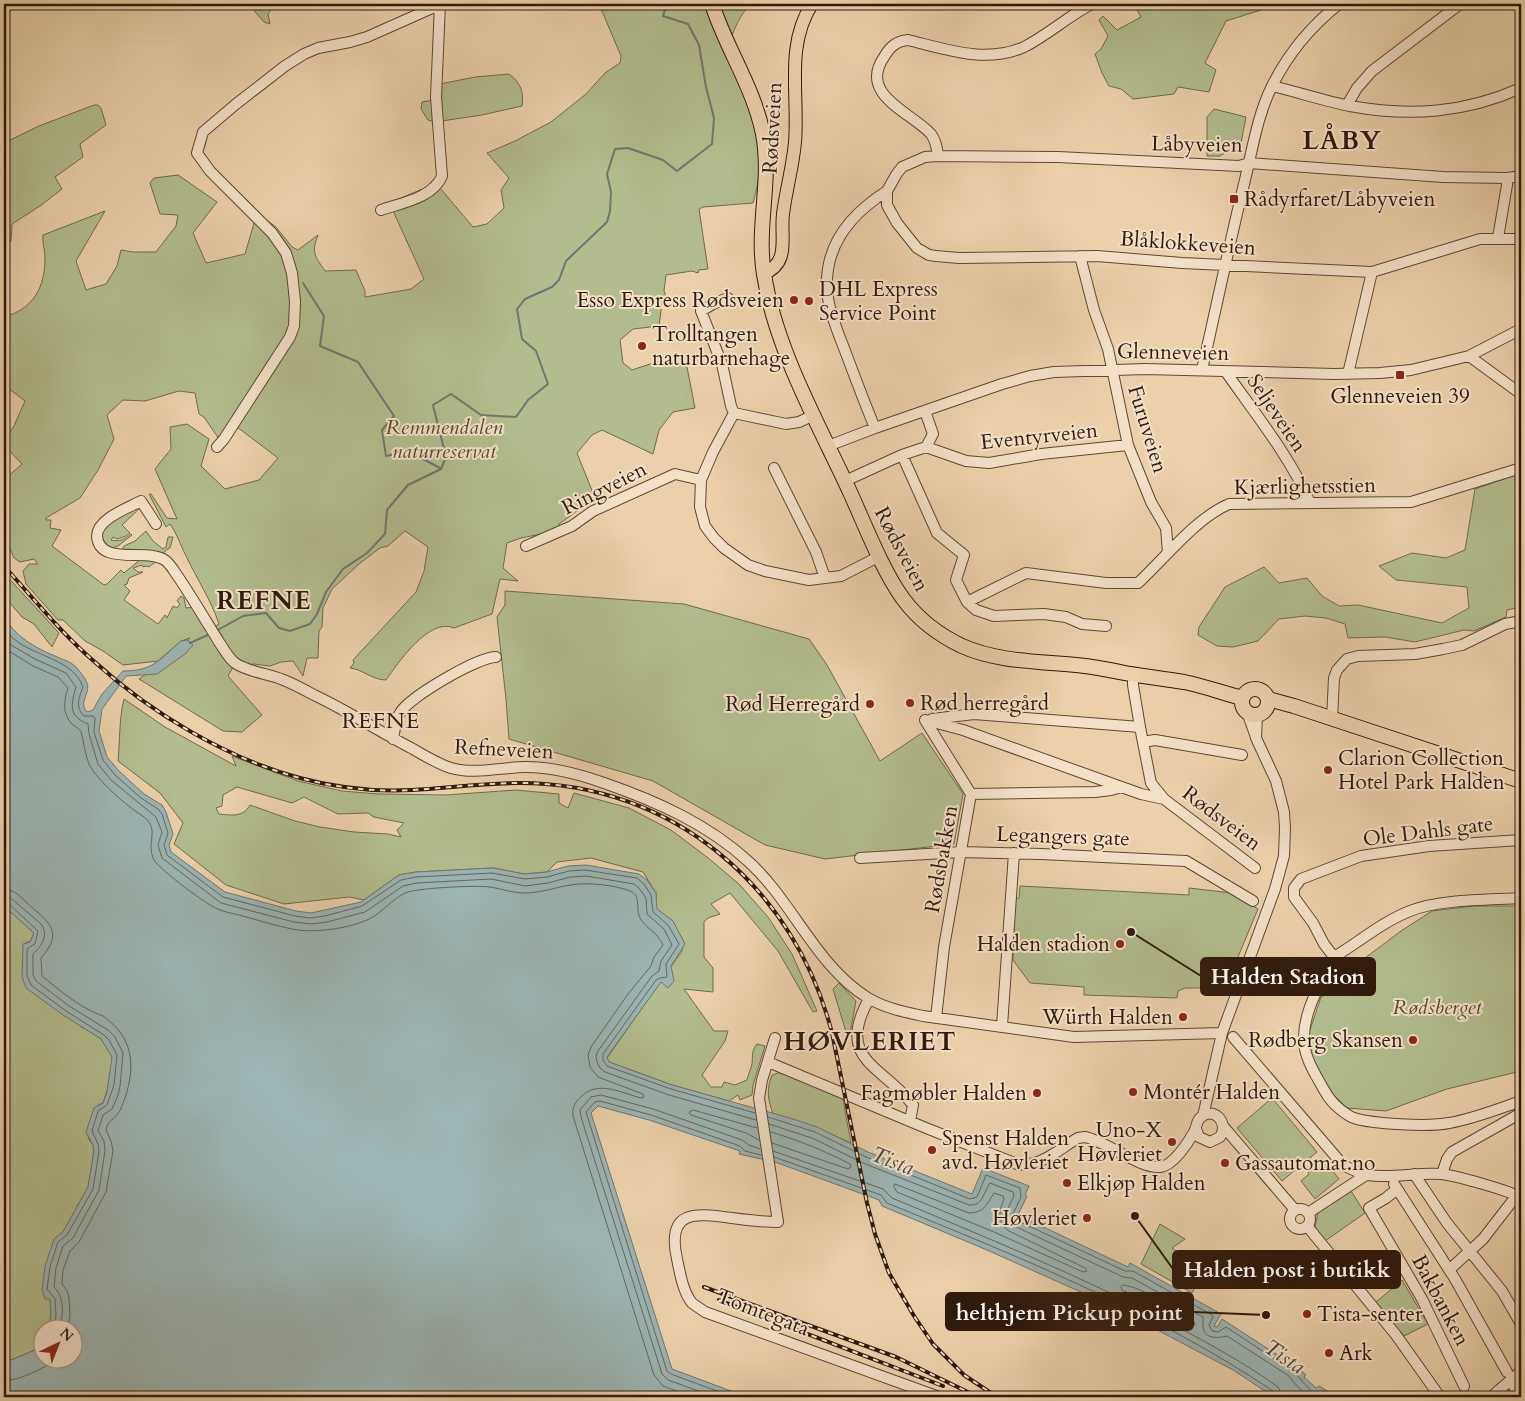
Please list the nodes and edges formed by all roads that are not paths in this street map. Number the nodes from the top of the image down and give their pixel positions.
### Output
1 (712, 4) edge
2 (812, 4) edge
3 (1092, 4) edge
4 (1339, 4) edge
5 (1460, 4) edge
6 (440, 5) edge
7 (1272, 86) junction
8 (1521, 88) edge
9 (1347, 105) junction
10 (938, 156) junction
11 (1249, 163) junction
12 (1521, 176) edge
13 (1507, 178) junction
14 (887, 190) junction
15 (381, 210) dead end
16 (1498, 238) junction
17 (1521, 239) edge
18 (1080, 256) junction
19 (1225, 265) junction
20 (763, 267) junction
21 (1372, 272) junction
22 (728, 298) dead end
23 (1521, 329) edge
24 (1469, 356) junction
25 (1112, 370) junction
26 (1202, 370) junction
27 (1226, 372) junction
28 (1348, 374) junction
29 (1521, 394) edge
30 (925, 411) junction
31 (734, 413) junction
32 (814, 415) junction
33 (874, 428) junction
34 (1128, 445) junction
35 (828, 446) junction
36 (217, 447) dead end
37 (926, 447) junction
38 (902, 455) junction
39 (774, 468) dead end
40 (1521, 468) edge
41 (701, 480) junction
42 (845, 481) junction
43 (1310, 502) junction
44 (156, 524) dead end
45 (526, 546) dead end
46 (1168, 553) junction
47 (880, 556) junction
48 (825, 578) junction
49 (967, 602) junction
50 (1521, 622) edge
51 (1106, 626) dead end
52 (496, 657) dead end
53 (1133, 674) junction
54 (1242, 698) junction
55 (1268, 700) junction
56 (1252, 714) junction
57 (1332, 719) junction
58 (925, 720) junction
59 (1140, 727) junction
60 (393, 739) junction
61 (1143, 742) junction
62 (1242, 755) dead end
63 (1521, 781) edge
64 (1122, 787) junction
65 (971, 794) junction
66 (1164, 799) junction
67 (1521, 840) edge
68 (961, 852) junction
69 (1014, 853) junction
70 (860, 858) dead end
71 (1255, 868) dead end
72 (1521, 898) edge
73 (1253, 901) dead end
74 (1334, 957) junction
75 (869, 999) junction
76 (936, 1018) junction
77 (1002, 1026) junction
78 (1222, 1033) junction
79 (1233, 1037) dead end
80 (775, 1038) dead end
81 (768, 1062) junction
82 (1209, 1087) junction
83 (1521, 1101) edge
84 (1521, 1113) edge
85 (1202, 1116) junction
86 (1217, 1116) junction
87 (910, 1121) junction
88 (1224, 1126) junction
89 (1196, 1129) junction
90 (1220, 1137) junction
91 (1206, 1142) junction
92 (1241, 1145) junction
93 (1182, 1151) junction
94 (1414, 1174) junction
95 (1442, 1174) junction
96 (1366, 1175) junction
97 (1391, 1177) junction
98 (1396, 1190) junction
99 (1520, 1195) edge
100 (1295, 1210) junction
101 (1308, 1213) junction
102 (1307, 1226) junction
103 (1471, 1252) junction
104 (1449, 1270) junction
105 (1521, 1324) edge
106 (1521, 1371) edge
107 (1509, 1376) junction
108 (1464, 1386) dead end
109 (939, 1397) edge
110 (1440, 1397) edge
111 (1491, 1397) edge
112 (1518, 1397) edge

1 - 20 highway
2 - 20 main road, Rødsveien
3 - 10 street
4 - 7 street
5 - 9 street
6 - 15 street
6 - 36 street
7 - 9 street
7 - 11 street
8 - 9 street
10 - 11 street, Låbyveien
10 - 14 street, Låbyveien
11 - 13 street, Låbyveien
11 - 19 street
12 - 13 street, Låbyveien
13 - 16 street
14 - 18 street, Blåklokkeveien
14 - 33 street
16 - 17 street, Blåklokkeveien
16 - 21 street, Blåklokkeveien
18 - 19 street, Blåklokkeveien
18 - 25 street, Furuveien
19 - 21 street, Blåklokkeveien
19 - 26 street
20 - 32 highway, Rødsveien
21 - 28 street
22 - 31 street
23 - 24 street, Glenneveien
24 - 28 street, Glenneveien
24 - 29 street
25 - 26 street, Glenneveien
25 - 30 street, Glenneveien
25 - 34 street, Furuveien
26 - 27 street, Glenneveien
27 - 28 street, Glenneveien
27 - 43 street, Seljeveien
30 - 33 street, Glenneveien
30 - 37 street
31 - 32 street
31 - 41 street
32 - 35 highway, Rødsveien
33 - 35 street, Glenneveien
34 - 37 street, Eventyrveien
34 - 46 street, Furuveien
35 - 42 highway, Rødsveien
37 - 38 street
38 - 42 street
38 - 49 street
39 - 48 street
40 - 43 street, Kjærlighetsstien
41 - 45 street, Ringveien
41 - 48 street
42 - 47 highway, Rødsveien
43 - 46 street, Kjærlighetsstien
44 - 60 street, Refneveien
46 - 49 street, Kjærlighetsstien
47 - 48 street
47 - 53 highway, Rødsveien
49 - 51 street
50 - 57 street
52 - 60 street
53 - 54 highway
53 - 59 street, Rødsveien
54 - 55 highway
54 - 56 highway
55 - 56 highway
55 - 57 highway
56 - 78 street
57 - 63 highway
58 - 59 street
58 - 64 street, Rødsveien
58 - 65 street, Rødsbakken
59 - 61 street, Rødsveien
60 - 75 street, Refneveien
61 - 62 street
61 - 66 street, Rødsveien
64 - 65 street
64 - 66 street, Rødsveien
65 - 68 street, Rødsbakken
66 - 71 street, Rødsveien
67 - 74 street, Ole Dahls gate
68 - 69 street, Legangers gate
68 - 70 street, Legangers gate
68 - 76 street, Rødsbakken
69 - 73 street, Legangers gate
69 - 77 street
72 - 74 street
74 - 83 street
75 - 76 street, Refneveien
75 - 87 street
76 - 77 street, Refneveien
77 - 78 street, Refneveien
78 - 82 street
79 - 96 street
80 - 81 street, Tomtegata
81 - 87 street
81 - 109 street, Tomtegata
82 - 85 street
82 - 86 street
84 - 95 street
85 - 86 street
85 - 89 street
86 - 88 street
87 - 93 street
88 - 90 street
88 - 92 street
89 - 91 street
89 - 93 street
90 - 91 street
90 - 92 street
91 - 93 street
92 - 100 street
94 - 95 street
94 - 97 street
94 - 103 street
95 - 99 street
96 - 97 street
96 - 101 street
97 - 98 street
98 - 104 street
98 - 108 street, Bakbanken
99 - 103 street
100 - 101 street
100 - 102 street
101 - 102 street
102 - 110 street
103 - 104 street
103 - 105 street
104 - 107 street
106 - 107 street
107 - 111 street
107 - 112 street

